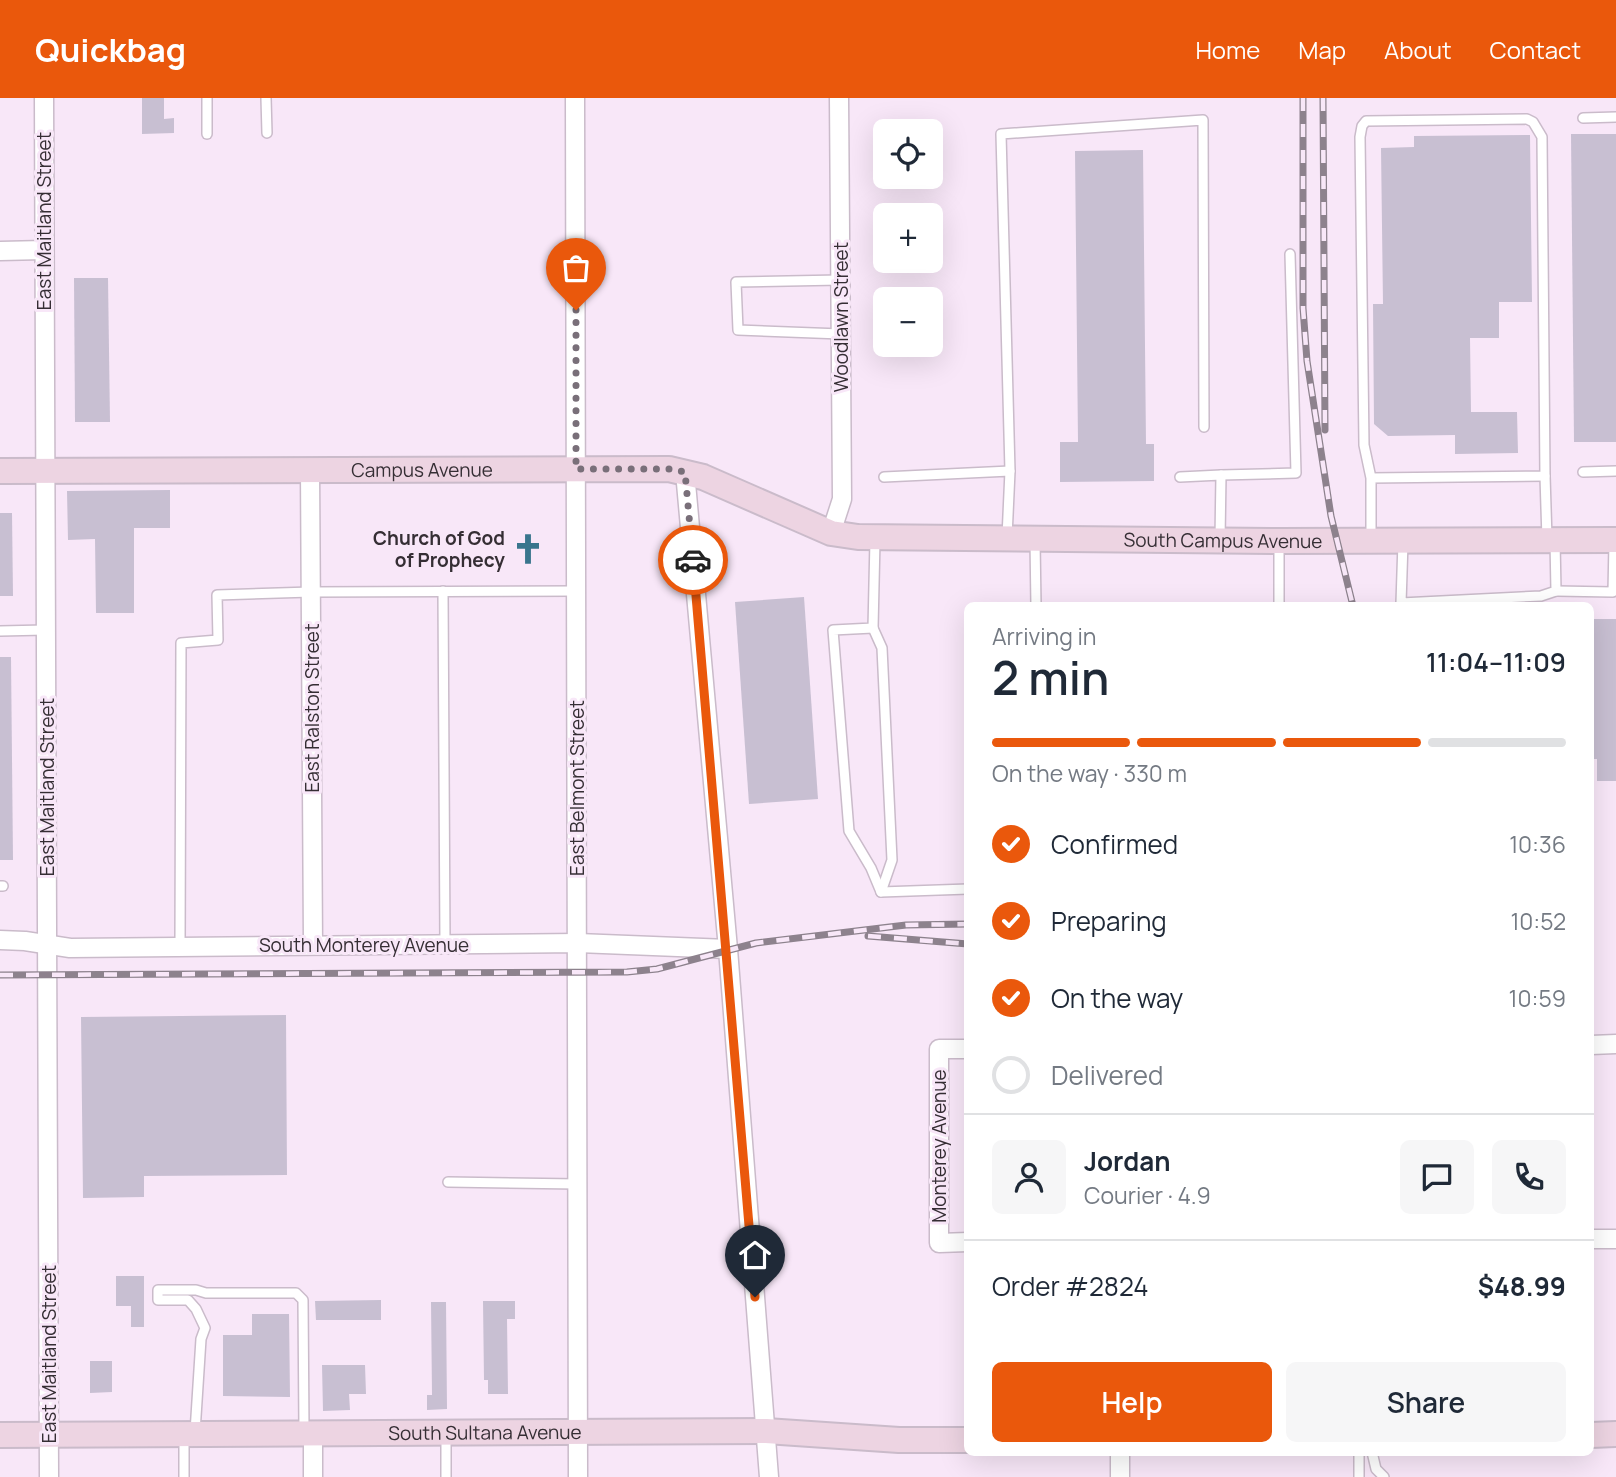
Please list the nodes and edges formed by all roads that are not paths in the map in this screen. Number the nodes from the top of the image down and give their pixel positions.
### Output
1 (44, 98) edge
2 (207, 98) edge
3 (266, 98) edge
4 (575, 98) edge
5 (839, 98) edge
6 (1616, 117) edge
7 (1583, 118) dead end
8 (267, 133) dead end
9 (207, 134) dead end
10 (44, 250) junction
11 (0, 251) edge
12 (1290, 254) dead end
13 (840, 280) junction
14 (841, 334) junction
15 (1204, 427) dead end
16 (576, 469) junction
17 (44, 470) junction
18 (310, 470) junction
19 (0, 471) edge
20 (1010, 471) junction
21 (1616, 471) edge
22 (685, 472) junction
23 (1583, 472) dead end
24 (1221, 475) junction
25 (1545, 476) junction
26 (884, 477) dead end
27 (1180, 477) dead end
28 (1371, 478) junction
29 (831, 533) junction
30 (875, 538) junction
31 (1007, 539) junction
32 (1035, 539) junction
33 (1551, 540) junction
34 (1615, 540) edge
35 (1220, 541) junction
36 (1279, 541) junction
37 (1371, 541) junction
38 (1403, 541) junction
39 (577, 591) junction
40 (1556, 591) junction
41 (311, 592) junction
42 (443, 592) junction
43 (1614, 592) edge
44 (1037, 602) edge
45 (1279, 602) edge
46 (1401, 602) edge
47 (1421, 602) edge
48 (873, 628) junction
49 (46, 630) junction
50 (0, 631) edge
51 (964, 890) edge
52 (881, 892) junction
53 (0, 940) edge
54 (578, 943) junction
55 (48, 944) junction
56 (446, 944) junction
57 (313, 945) junction
58 (180, 946) junction
59 (728, 949) junction
60 (1616, 1044) edge
61 (1594, 1045) edge
62 (964, 1049) edge
63 (448, 1182) dead end
64 (578, 1184) junction
65 (1594, 1239) edge
66 (1616, 1239) edge
67 (964, 1242) edge
68 (766, 1431) junction
69 (446, 1432) junction
70 (578, 1432) junction
71 (190, 1433) junction
72 (308, 1433) junction
73 (49, 1434) junction
74 (1616, 1434) edge
75 (0, 1435) edge
76 (1594, 1435) edge
77 (964, 1440) edge
78 (1120, 1456) edge
79 (1359, 1456) edge
80 (1373, 1456) edge
81 (49, 1477) edge
82 (184, 1477) edge
83 (313, 1477) edge
84 (446, 1477) edge
85 (578, 1477) edge
86 (769, 1477) edge
87 (1120, 1477) edge
88 (1359, 1477) edge
89 (1384, 1477) edge

1 - 10 street, East Maitland Street
2 - 9 lane
3 - 8 lane
4 - 16 street, East Belmont Street
5 - 13 street, Woodlawn Street
6 - 7 lane
10 - 11 street
10 - 17 street, East Maitland Street
12 - 24 lane
13 - 14 street, Woodlawn Street
13 - 14 lane
14 - 29 street, Woodlawn Street
15 - 20 lane
16 - 18 street, Campus Avenue
16 - 22 street, Campus Avenue
16 - 39 street, East Belmont Street
17 - 18 street, Campus Avenue
17 - 19 street, Campus Avenue
17 - 49 street, East Maitland Street
18 - 41 street, East Ralston Street
20 - 26 lane
20 - 31 lane
21 - 23 lane
22 - 29 street, Campus Avenue
22 - 59 street
24 - 27 lane
24 - 35 lane
25 - 28 lane
25 - 28 lane
25 - 33 lane
28 - 37 lane
29 - 30 street, South Campus Avenue
30 - 31 street, South Campus Avenue
30 - 48 lane
31 - 32 street, South Campus Avenue
32 - 35 street, South Campus Avenue
32 - 44 lane
33 - 34 street, South Campus Avenue
33 - 38 street, South Campus Avenue
33 - 40 lane
34 - 43 lane
35 - 36 street, South Campus Avenue
36 - 37 street, South Campus Avenue
36 - 45 lane
37 - 38 street, South Campus Avenue
38 - 46 lane
39 - 42 lane
39 - 54 street, East Belmont Street
40 - 43 lane
40 - 47 lane
41 - 42 lane
41 - 57 street, East Ralston Street
41 - 58 lane
42 - 56 lane
48 - 52 lane
48 - 52 lane
49 - 50 lane
49 - 55 street, East Maitland Street
51 - 52 lane
53 - 55 street, South Monterey Avenue
54 - 56 street, South Monterey Avenue
54 - 59 street, South Monterey Avenue
54 - 64 street, East Belmont Street
55 - 58 street, South Monterey Avenue
55 - 73 street, East Maitland Street
56 - 57 street, South Monterey Avenue
57 - 58 street, South Monterey Avenue
59 - 68 street
60 - 61 street
62 - 67 street, Monterey Avenue
63 - 64 lane
64 - 70 street, East Belmont Street
65 - 66 street
68 - 70 street, South Sultana Avenue
68 - 77 street, South Sultana Avenue
68 - 86 street
69 - 70 street, South Sultana Avenue
69 - 72 street, South Sultana Avenue
69 - 84 lane
70 - 85 street, East Belmont Street
71 - 72 street, South Sultana Avenue
71 - 72 lane
71 - 73 street, South Sultana Avenue
71 - 82 lane
72 - 83 street
73 - 75 street, South Sultana Avenue
73 - 81 street, East Maitland Street
74 - 76 street
78 - 87 street
79 - 88 lane
80 - 89 lane

